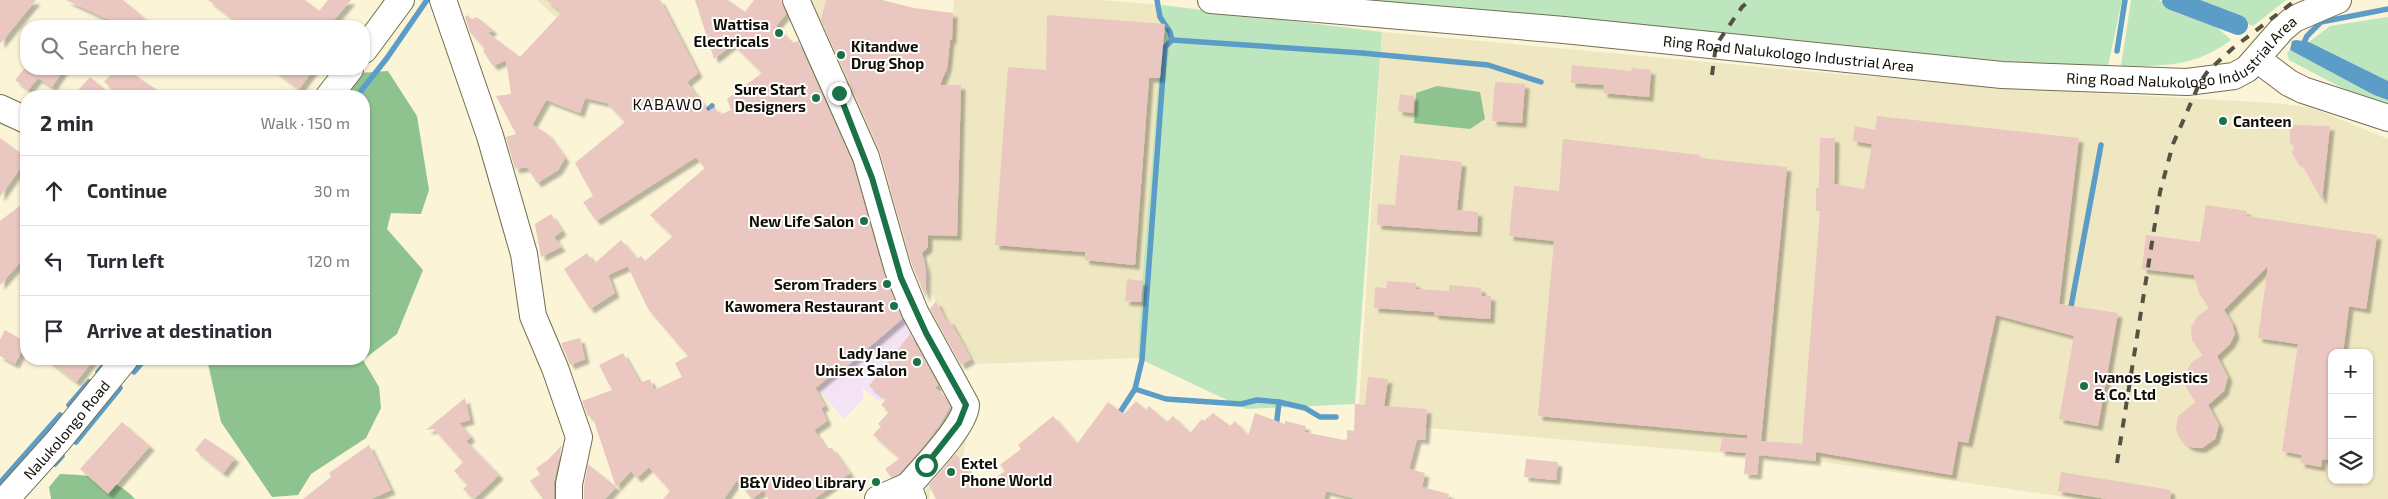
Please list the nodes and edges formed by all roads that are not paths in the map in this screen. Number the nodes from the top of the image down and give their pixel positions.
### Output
1 (401, 0) edge
2 (443, 0) edge
3 (796, 0) edge
4 (1211, 0) edge
5 (2338, 0) edge
6 (370, 42) edge
7 (2257, 59) junction
8 (345, 75) edge
9 (334, 90) edge
10 (0, 108) edge
11 (20, 117) edge
12 (2388, 118) edge
13 (120, 365) edge
14 (910, 492) edge
15 (6, 499) edge
16 (569, 499) edge
17 (878, 499) edge

1 - 6 street
2 - 16 street
3 - 14 street
4 - 7 street, Ring Road Nalukologo Industrial Area
5 - 7 street, Ring Road Nalukologo Industrial Area
7 - 12 street
8 - 9 street
10 - 11 street
13 - 15 street, Nalukolongo Road
14 - 17 street

